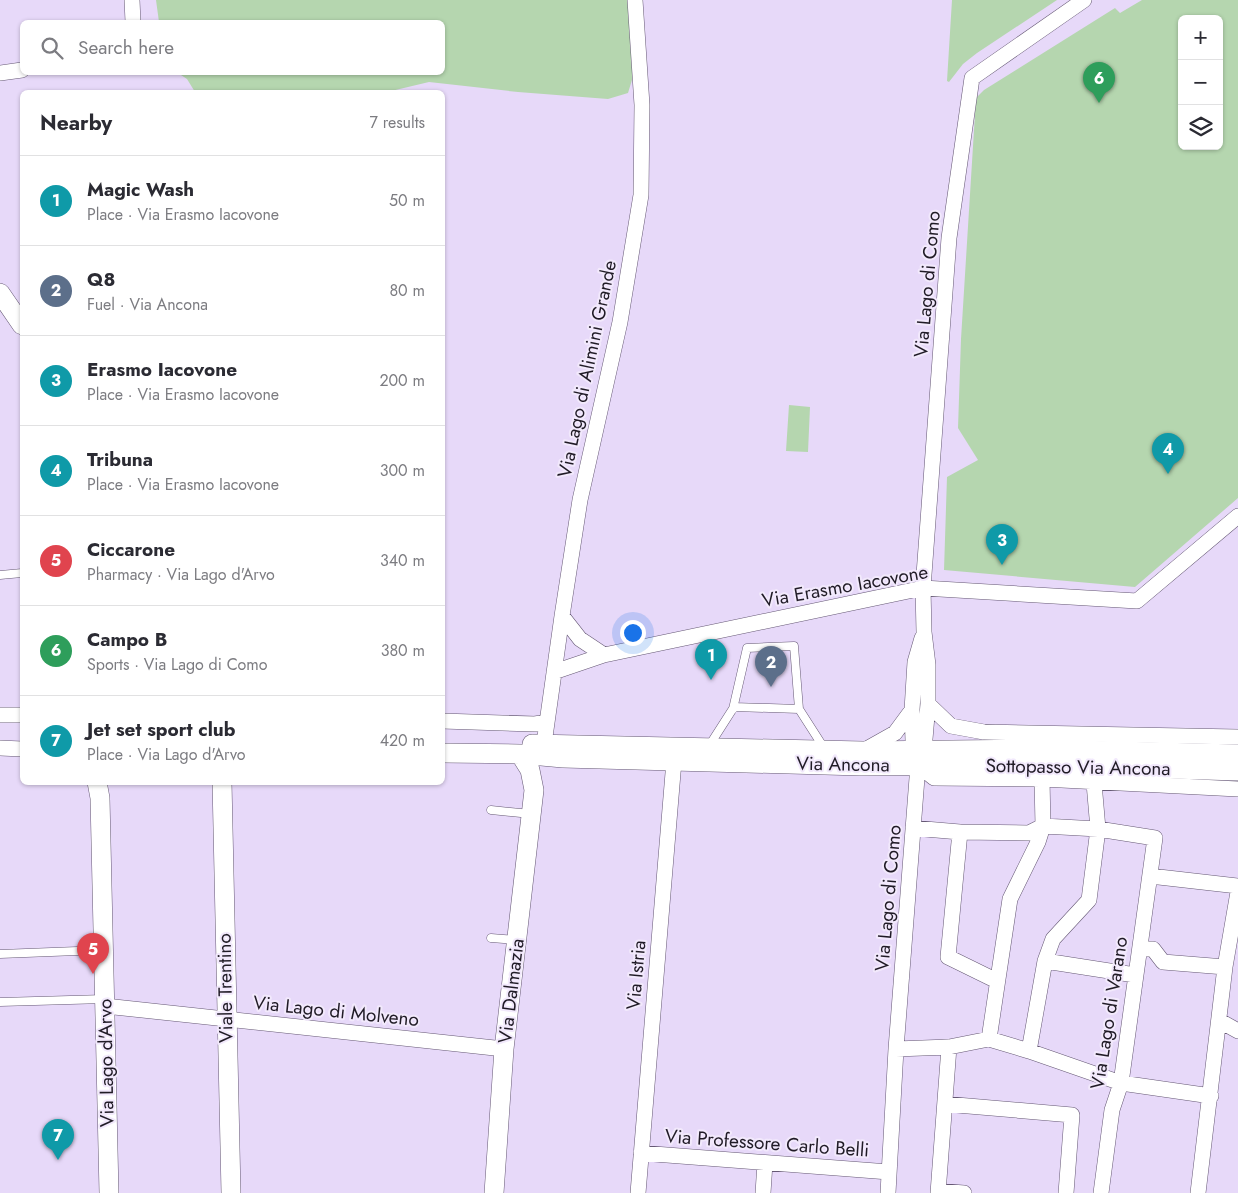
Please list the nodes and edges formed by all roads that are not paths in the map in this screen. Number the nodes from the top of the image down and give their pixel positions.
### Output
1 (132, 0) edge
2 (635, 0) edge
3 (1084, 0) edge
4 (133, 20) edge
5 (20, 70) edge
6 (0, 73) edge
7 (0, 293) edge
8 (20, 322) edge
9 (1238, 516) edge
10 (20, 573) edge
11 (0, 575) edge
12 (924, 588) junction
13 (562, 616) junction
14 (924, 632) junction
15 (604, 655) junction
16 (554, 672) junction
17 (928, 704) junction
18 (733, 709) junction
19 (799, 709) junction
20 (912, 710) junction
21 (0, 715) edge
22 (20, 715) edge
23 (445, 720) edge
24 (547, 722) junction
25 (1055, 733) junction
26 (1238, 737) edge
27 (445, 741) edge
28 (544, 744) junction
29 (708, 747) junction
30 (0, 748) edge
31 (20, 749) edge
32 (825, 750) junction
33 (863, 752) junction
34 (445, 753) edge
35 (520, 754) junction
36 (1238, 754) edge
37 (562, 758) junction
38 (919, 758) junction
39 (674, 761) junction
40 (1041, 768) junction
41 (1238, 771) edge
42 (1094, 783) junction
43 (216, 785) edge
44 (224, 785) edge
45 (100, 788) edge
46 (1238, 789) edge
47 (534, 790) junction
48 (222, 804) junction
49 (491, 810) dead end
50 (531, 814) junction
51 (1043, 826) junction
52 (913, 828) junction
53 (1098, 829) junction
54 (960, 832) junction
55 (1150, 876) junction
56 (1238, 886) edge
57 (1238, 892) edge
58 (491, 938) dead end
59 (517, 940) junction
60 (1140, 948) junction
61 (104, 950) junction
62 (0, 954) edge
63 (1045, 961) junction
64 (1225, 967) junction
65 (1135, 975) junction
66 (997, 981) junction
67 (0, 1002) edge
68 (105, 1003) junction
69 (226, 1020) junction
70 (1220, 1021) junction
71 (1238, 1031) edge
72 (988, 1039) junction
73 (949, 1047) junction
74 (504, 1049) junction
75 (896, 1049) junction
76 (1029, 1050) junction
77 (1121, 1083) junction
78 (1211, 1096) junction
79 (945, 1104) junction
80 (641, 1153) junction
81 (766, 1163) junction
82 (889, 1172) junction
83 (938, 1192) edge
84 (109, 1193) edge
85 (231, 1193) edge
86 (494, 1193) edge
87 (638, 1193) edge
88 (763, 1193) edge
89 (888, 1193) edge
90 (964, 1193) edge
91 (1066, 1193) edge
92 (1101, 1193) edge
93 (1198, 1193) edge

1 - 4 street
2 - 13 street, Via Lago di Alimini Grande
3 - 12 street, Via Lago di Como
5 - 6 street
7 - 8 street
9 - 12 street, Via Erasmo Iacovone
10 - 11 lane
12 - 14 street, Via Lago di Como
12 - 15 street, Via Erasmo Iacovone
13 - 15 street
13 - 16 street, Via Lago di Alimini Grande
14 - 17 street, Via Lago di Como
14 - 20 street, Via Lago di Como
15 - 16 street, Via Erasmo Iacovone
16 - 24 street, Via Lago di Alimini Grande
17 - 25 street
17 - 38 street, Via Lago di Como
18 - 19 lane
18 - 19 lane
18 - 29 lane
19 - 32 lane
20 - 33 street
20 - 38 street, Via Lago di Como
21 - 22 street
23 - 24 street
24 - 28 street, Via Lago di Alimini Grande
25 - 26 street
25 - 40 street
27 - 28 street, Via Ancona
28 - 29 street, Via Ancona
29 - 32 street, Via Ancona
30 - 31 street
32 - 33 street, Via Ancona
33 - 38 street, Via Ancona
34 - 35 street, Via Ancona
35 - 37 street, Via Ancona
35 - 47 street, Via Dalmazia
36 - 40 street, Sottopasso Via Ancona
37 - 39 street, Via Ancona
37 - 47 street, Via Dalmazia
38 - 39 street, Via Ancona
38 - 40 street, Sottopasso Via Ancona
38 - 40 street
38 - 52 street, Via Lago di Como
39 - 80 street, Via Istria
40 - 41 street, Sottopasso Via Ancona
40 - 42 street
40 - 51 street
42 - 46 street
42 - 53 street
43 - 48 street
44 - 48 street, Viale Trentino
45 - 61 street, Via Lago d'Arvo
47 - 50 street, Via Dalmazia
48 - 69 street, Viale Trentino
49 - 50 lane
50 - 59 street, Via Dalmazia
51 - 53 street
51 - 54 street
51 - 66 street
52 - 54 street
52 - 75 street, Via Lago di Como
53 - 55 street, Via Lago di Varano
53 - 63 street
54 - 66 street
55 - 56 street
55 - 60 street, Via Lago di Varano
57 - 64 street
58 - 59 lane
59 - 74 street, Via Dalmazia
60 - 64 street
60 - 65 street, Via Lago di Varano
61 - 62 lane
61 - 68 street, Via Lago d'Arvo
63 - 65 street
63 - 76 street
64 - 70 street
65 - 77 street, Via Lago di Varano
66 - 72 street
67 - 68 lane
68 - 69 street, Via Lago di Molveno
68 - 84 street, Via Lago d'Arvo
69 - 74 street, Via Lago di Molveno
69 - 85 street, Viale Trentino
70 - 71 street
70 - 78 street
72 - 73 street
72 - 76 street
73 - 75 street
73 - 79 street
74 - 86 street, Via Dalmazia
75 - 82 street, Via Lago di Como
76 - 77 street
77 - 78 street
77 - 92 street, Via Lago di Varano
78 - 93 street
79 - 83 street
79 - 91 street
80 - 81 street, Via Professore Carlo Belli
80 - 87 street, Via Istria
81 - 82 street, Via Professore Carlo Belli
81 - 88 street
82 - 89 street, Via Lago di Como
83 - 90 street

